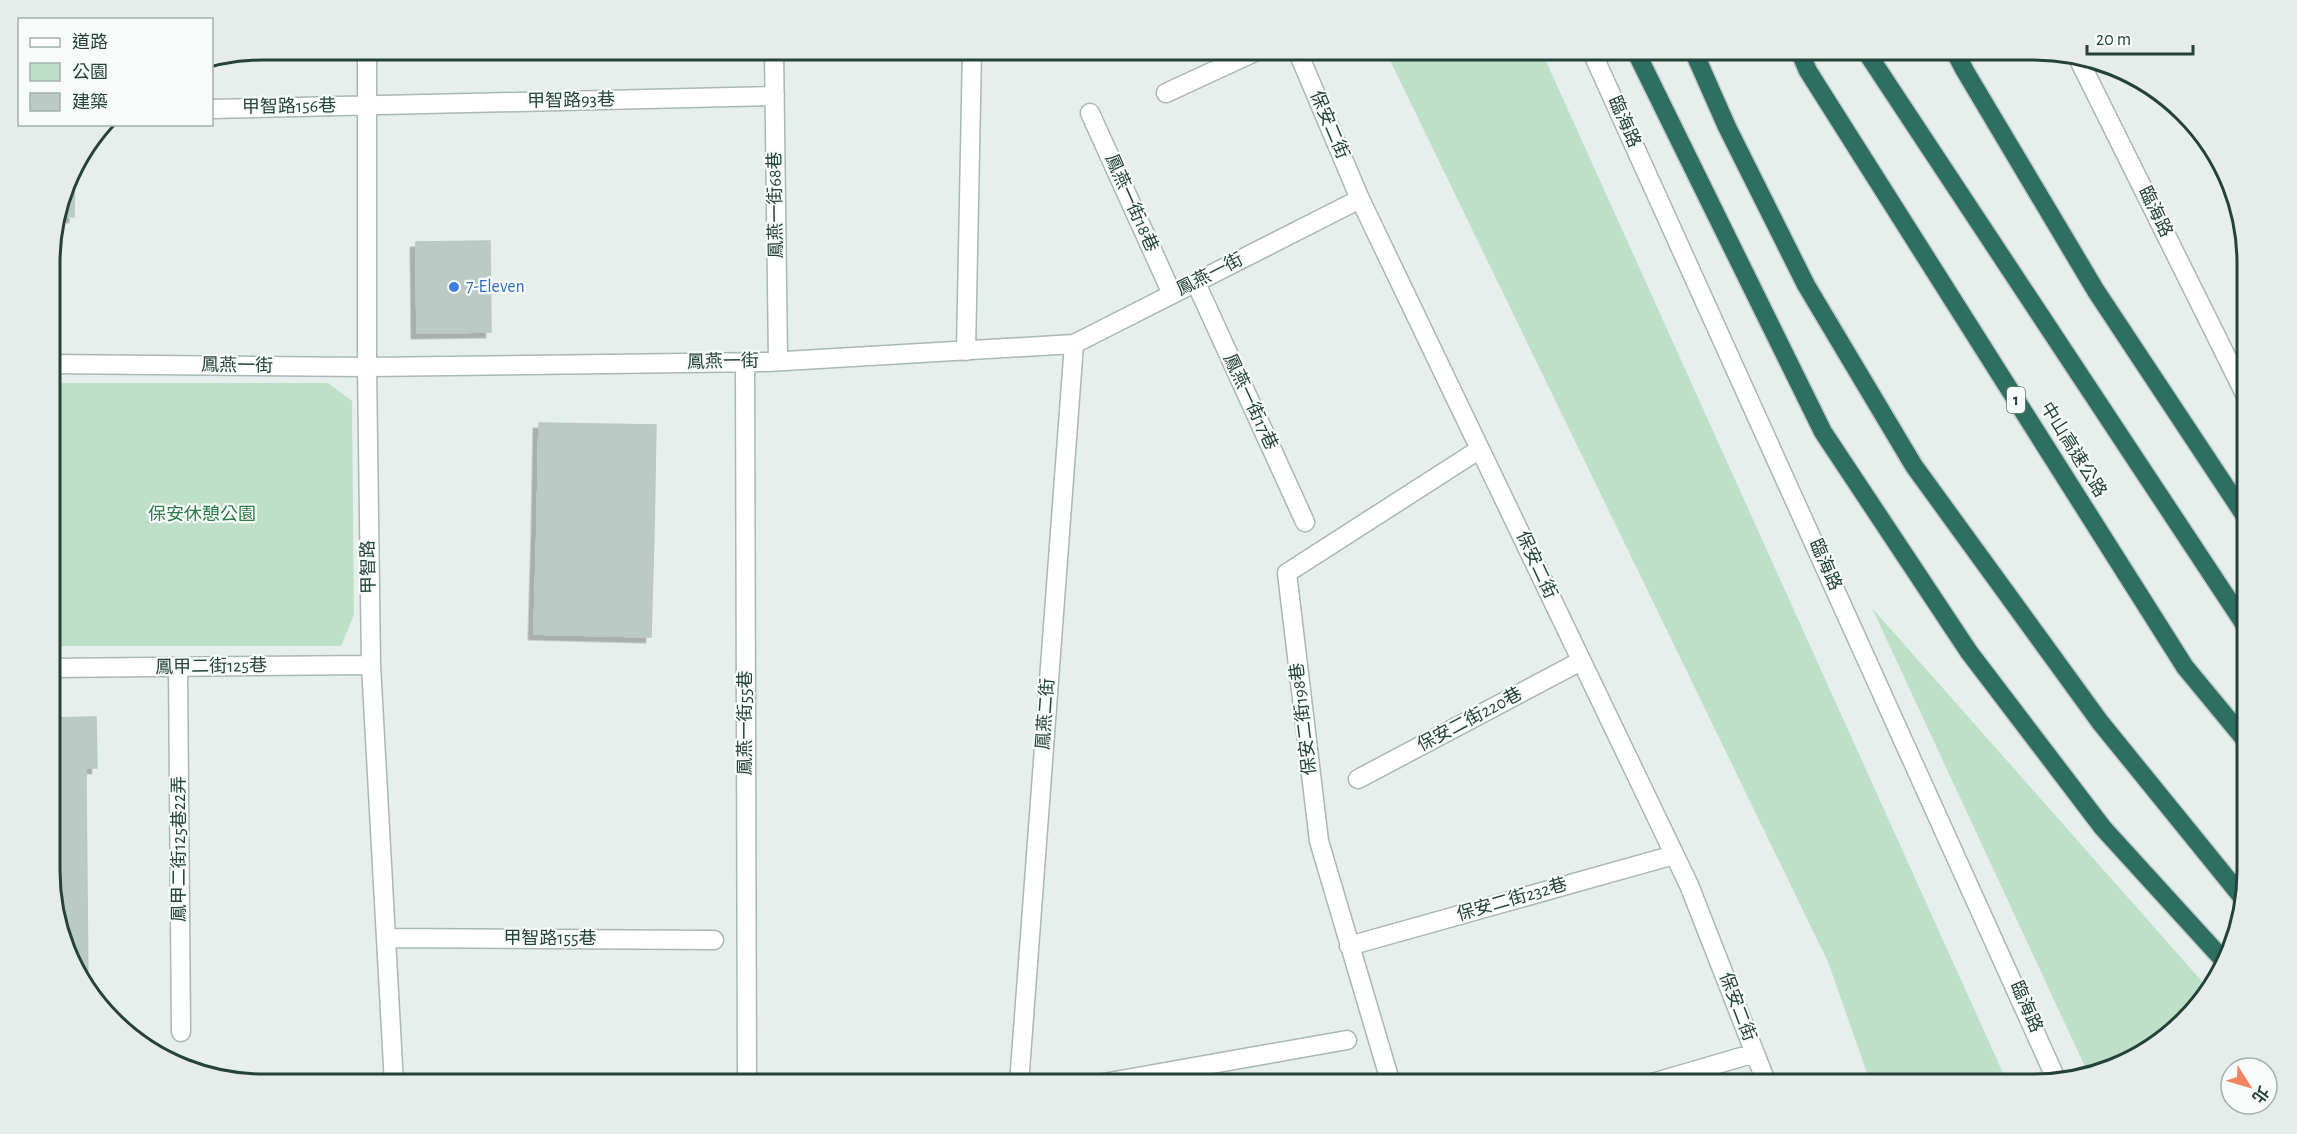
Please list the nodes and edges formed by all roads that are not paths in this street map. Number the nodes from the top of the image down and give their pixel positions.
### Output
1 (367, 60) edge
2 (774, 60) edge
3 (972, 60) edge
4 (1237, 60) edge
5 (1301, 60) edge
6 (1597, 60) edge
7 (1640, 60) edge
8 (1697, 60) edge
9 (1804, 60) edge
10 (1872, 60) edge
11 (1959, 60) edge
12 (2082, 66) edge
13 (1166, 93) dead end
14 (775, 96) junction
15 (367, 105) junction
16 (213, 109) edge
17 (1090, 113) dead end
18 (1360, 199) junction
19 (1196, 283) junction
20 (1172, 294) junction
21 (1074, 344) junction
22 (966, 351) junction
23 (778, 361) junction
24 (745, 362) junction
25 (60, 364) edge
26 (367, 367) junction
27 (2237, 378) edge
28 (1480, 449) junction
29 (2237, 504) edge
30 (1305, 522) dead end
31 (2237, 613) edge
32 (1581, 661) junction
33 (371, 665) junction
34 (178, 667) junction
35 (60, 668) edge
36 (2237, 730) edge
37 (1358, 779) dead end
38 (1674, 855) junction
39 (2236, 889) edge
40 (386, 938) junction
41 (714, 940) dead end
42 (1350, 946) junction
43 (2218, 955) edge
44 (181, 1032) dead end
45 (1347, 1040) dead end
46 (1755, 1053) junction
47 (2053, 1073) edge
48 (393, 1074) edge
49 (747, 1074) edge
50 (1019, 1074) edge
51 (1155, 1074) edge
52 (1388, 1074) edge
53 (1683, 1074) edge
54 (1763, 1074) edge

1 - 15 street, 甲智路
2 - 14 street, 鳳燕一街68巷
3 - 22 street
4 - 13 street
5 - 18 street, 保安二街
6 - 47 street, 臨海路
7 - 43 highway
8 - 39 highway
9 - 36 highway, 中山高速公路 / 1
10 - 31 highway
11 - 29 highway
12 - 27 street, 臨海路
14 - 15 street, 甲智路93巷
14 - 23 street, 鳳燕一街68巷
15 - 16 street, 甲智路156巷
15 - 26 street, 甲智路
17 - 20 street, 鳳燕一街18巷
18 - 19 street, 鳳燕一街
18 - 28 street, 保安二街
19 - 20 street, 鳳燕一街
19 - 30 street, 鳳燕一街17巷
20 - 21 street, 鳳燕一街
21 - 22 street, 鳳燕一街
21 - 50 street, 鳳燕二街
22 - 23 street, 鳳燕一街
23 - 24 street, 鳳燕一街
24 - 26 street, 鳳燕一街
24 - 49 street, 鳳燕一街55巷
25 - 26 street, 鳳燕一街
26 - 33 street, 甲智路
28 - 32 street, 保安二街
28 - 42 street, 保安二街198巷
32 - 37 street, 保安二街220巷
32 - 38 street, 保安二街
33 - 34 street, 鳳甲二街125巷
33 - 40 street, 甲智路
34 - 35 street, 鳳甲二街125巷
34 - 44 street, 鳳甲二街125巷22弄
38 - 42 street, 保安二街232巷
38 - 46 street, 保安二街
40 - 41 street, 甲智路155巷
40 - 48 street, 甲智路
42 - 52 street, 保安二街198巷
45 - 51 street
46 - 53 street
46 - 54 street, 保安二街

